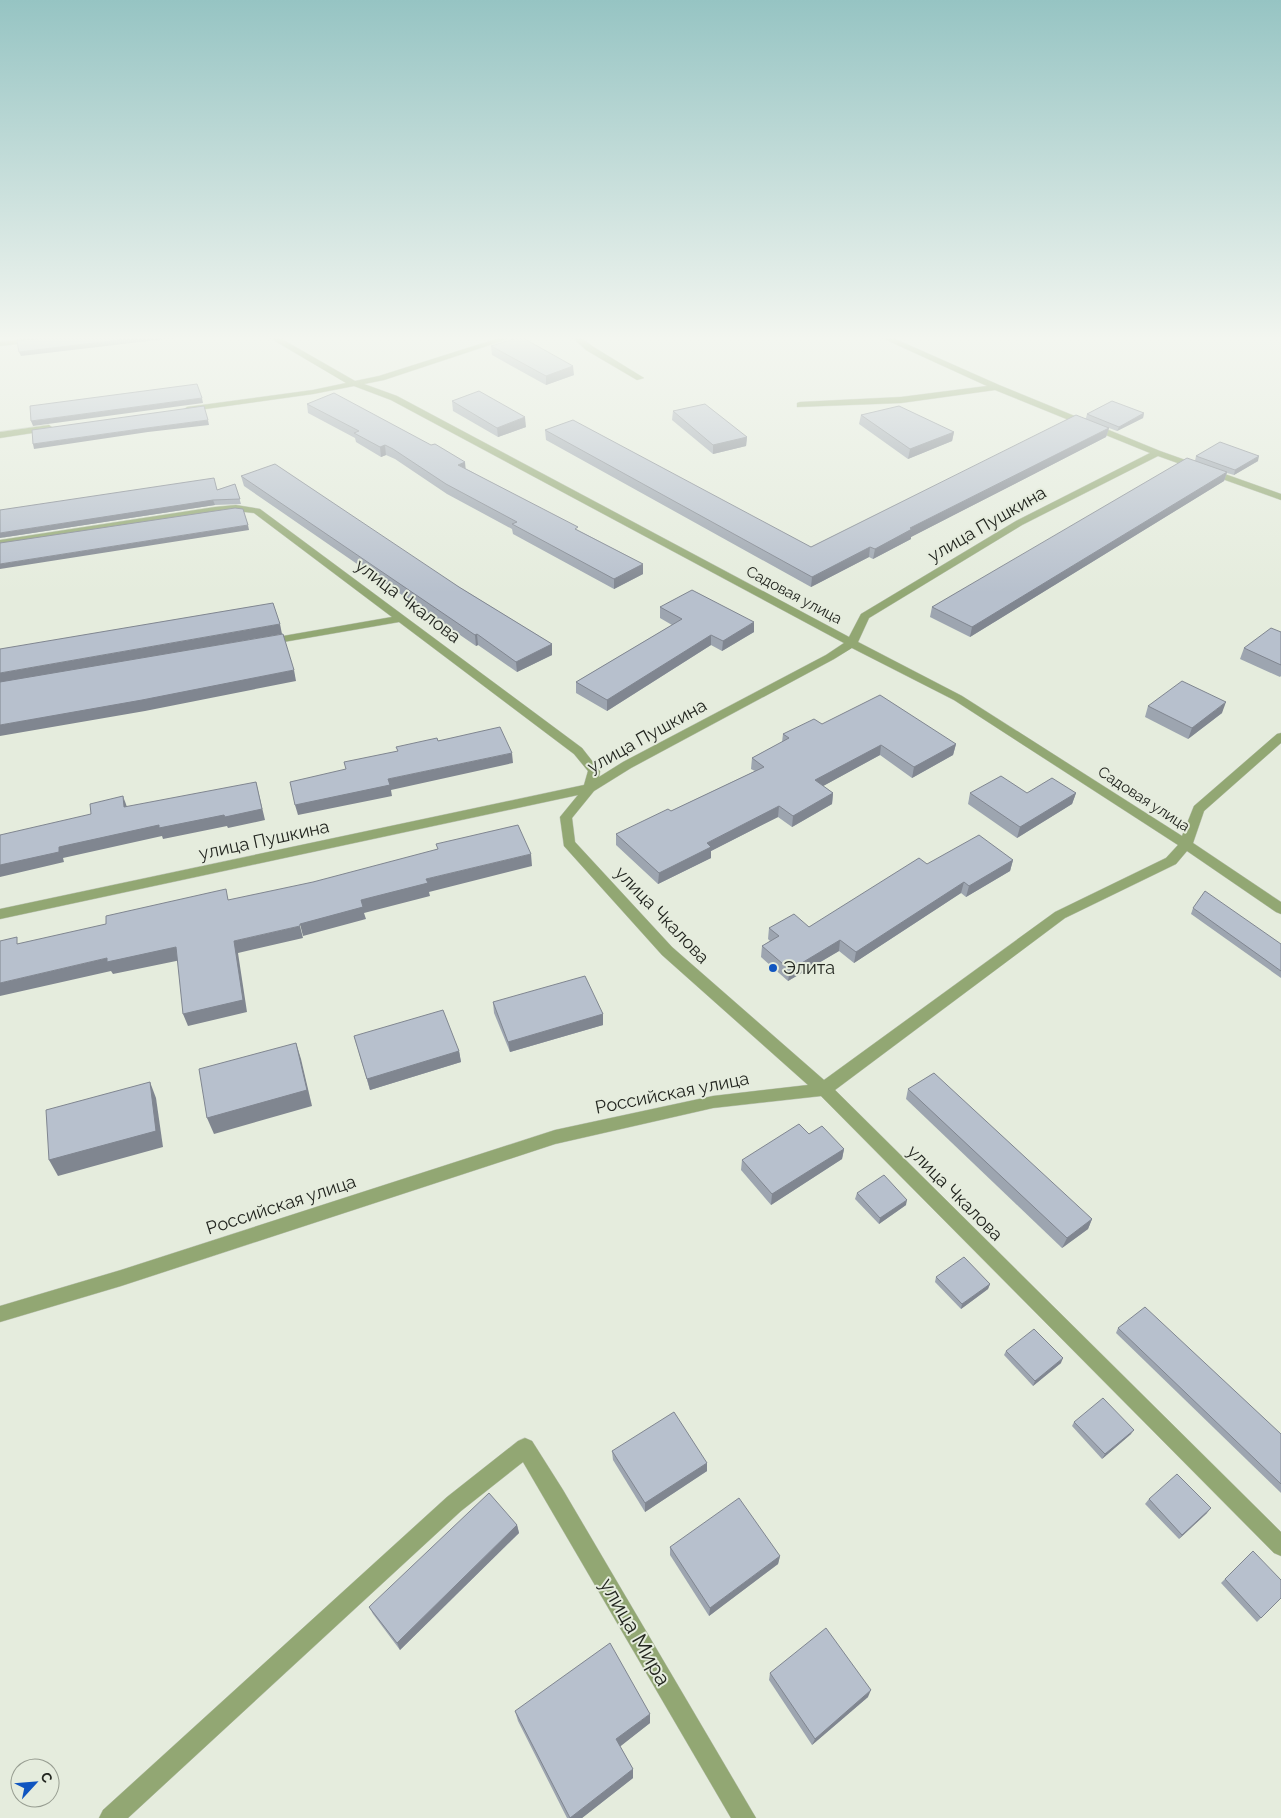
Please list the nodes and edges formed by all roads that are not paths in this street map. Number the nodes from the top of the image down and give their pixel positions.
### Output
1 (440, 423) edge
2 (1083, 423) edge
3 (57, 428) edge
4 (0, 435) edge
5 (1157, 453) junction
6 (1281, 497) edge
7 (0, 543) edge
8 (401, 619) junction
9 (852, 643) junction
10 (254, 644) edge
11 (1281, 737) edge
12 (590, 788) junction
13 (1186, 844) junction
14 (1281, 909) edge
15 (0, 914) edge
16 (824, 1089) junction
17 (0, 1314) edge
18 (1281, 1546) edge
19 (111, 1818) edge
20 (744, 1818) edge

1 - 9 street, Садовая улица
2 - 5 street
3 - 4 street
5 - 6 street
5 - 9 street, улица Пушкина
7 - 8 street, улица Чкалова
8 - 10 street
8 - 12 street, улица Чкалова
9 - 12 street, улица Пушкина
9 - 13 street, Садовая улица
11 - 13 street, Российская улица
12 - 15 street, улица Пушкина
12 - 16 street, улица Чкалова
13 - 14 street, Садовая улица
13 - 16 street, Российская улица
16 - 17 street, Российская улица
16 - 18 street, улица Чкалова
19 - 20 street, улица Мира

